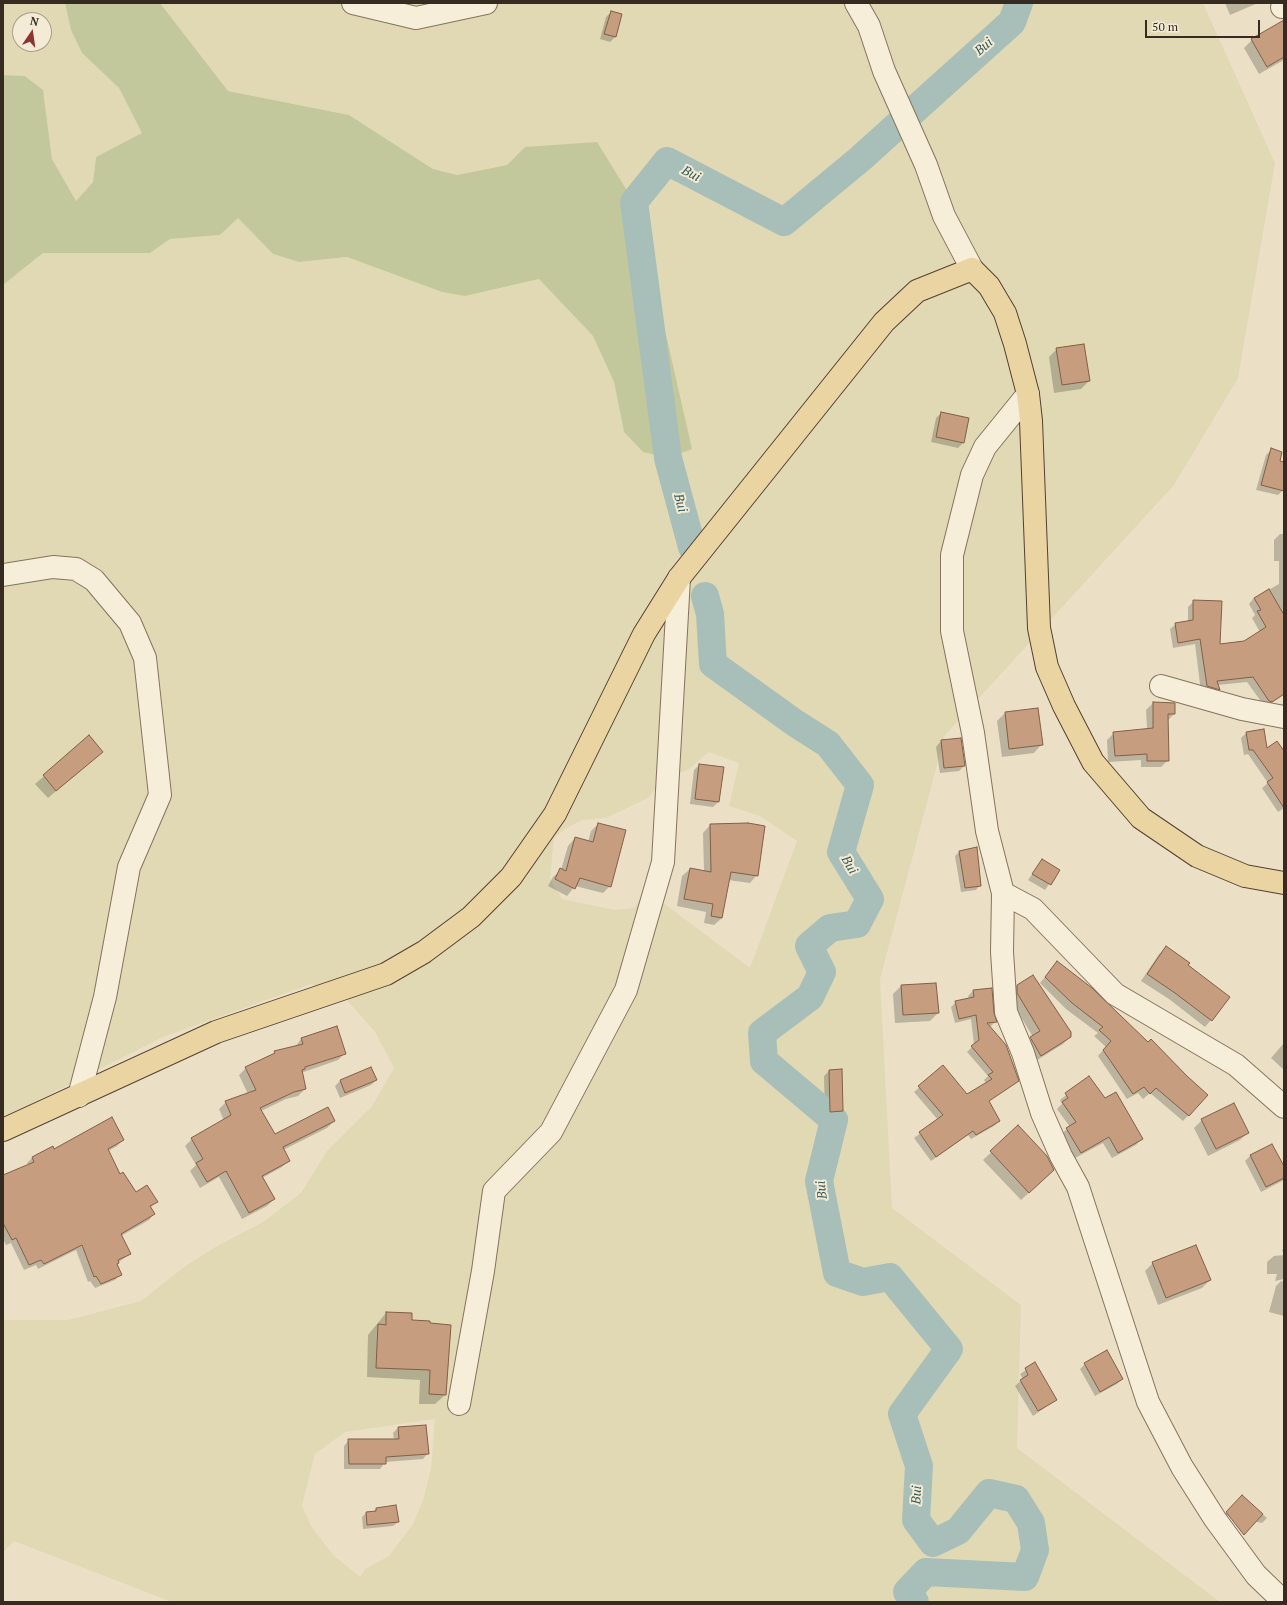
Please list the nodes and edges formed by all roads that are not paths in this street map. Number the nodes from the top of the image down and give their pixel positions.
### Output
1 (353, 3) edge
2 (486, 3) edge
3 (856, 3) edge
4 (972, 269) junction
5 (1028, 394) junction
6 (3, 575) edge
7 (678, 578) junction
8 (1161, 686) dead end
9 (1284, 717) edge
10 (1284, 883) edge
11 (1003, 893) junction
12 (79, 1096) junction
13 (1284, 1108) edge
14 (3, 1130) edge
15 (459, 1404) dead end
16 (1284, 1602) edge

1 - 2 street
3 - 4 street
4 - 5 main road
4 - 7 main road
5 - 10 main road
5 - 11 street
6 - 12 street
7 - 12 main road
7 - 15 street
8 - 9 street
11 - 13 street
11 - 16 street
12 - 14 main road

